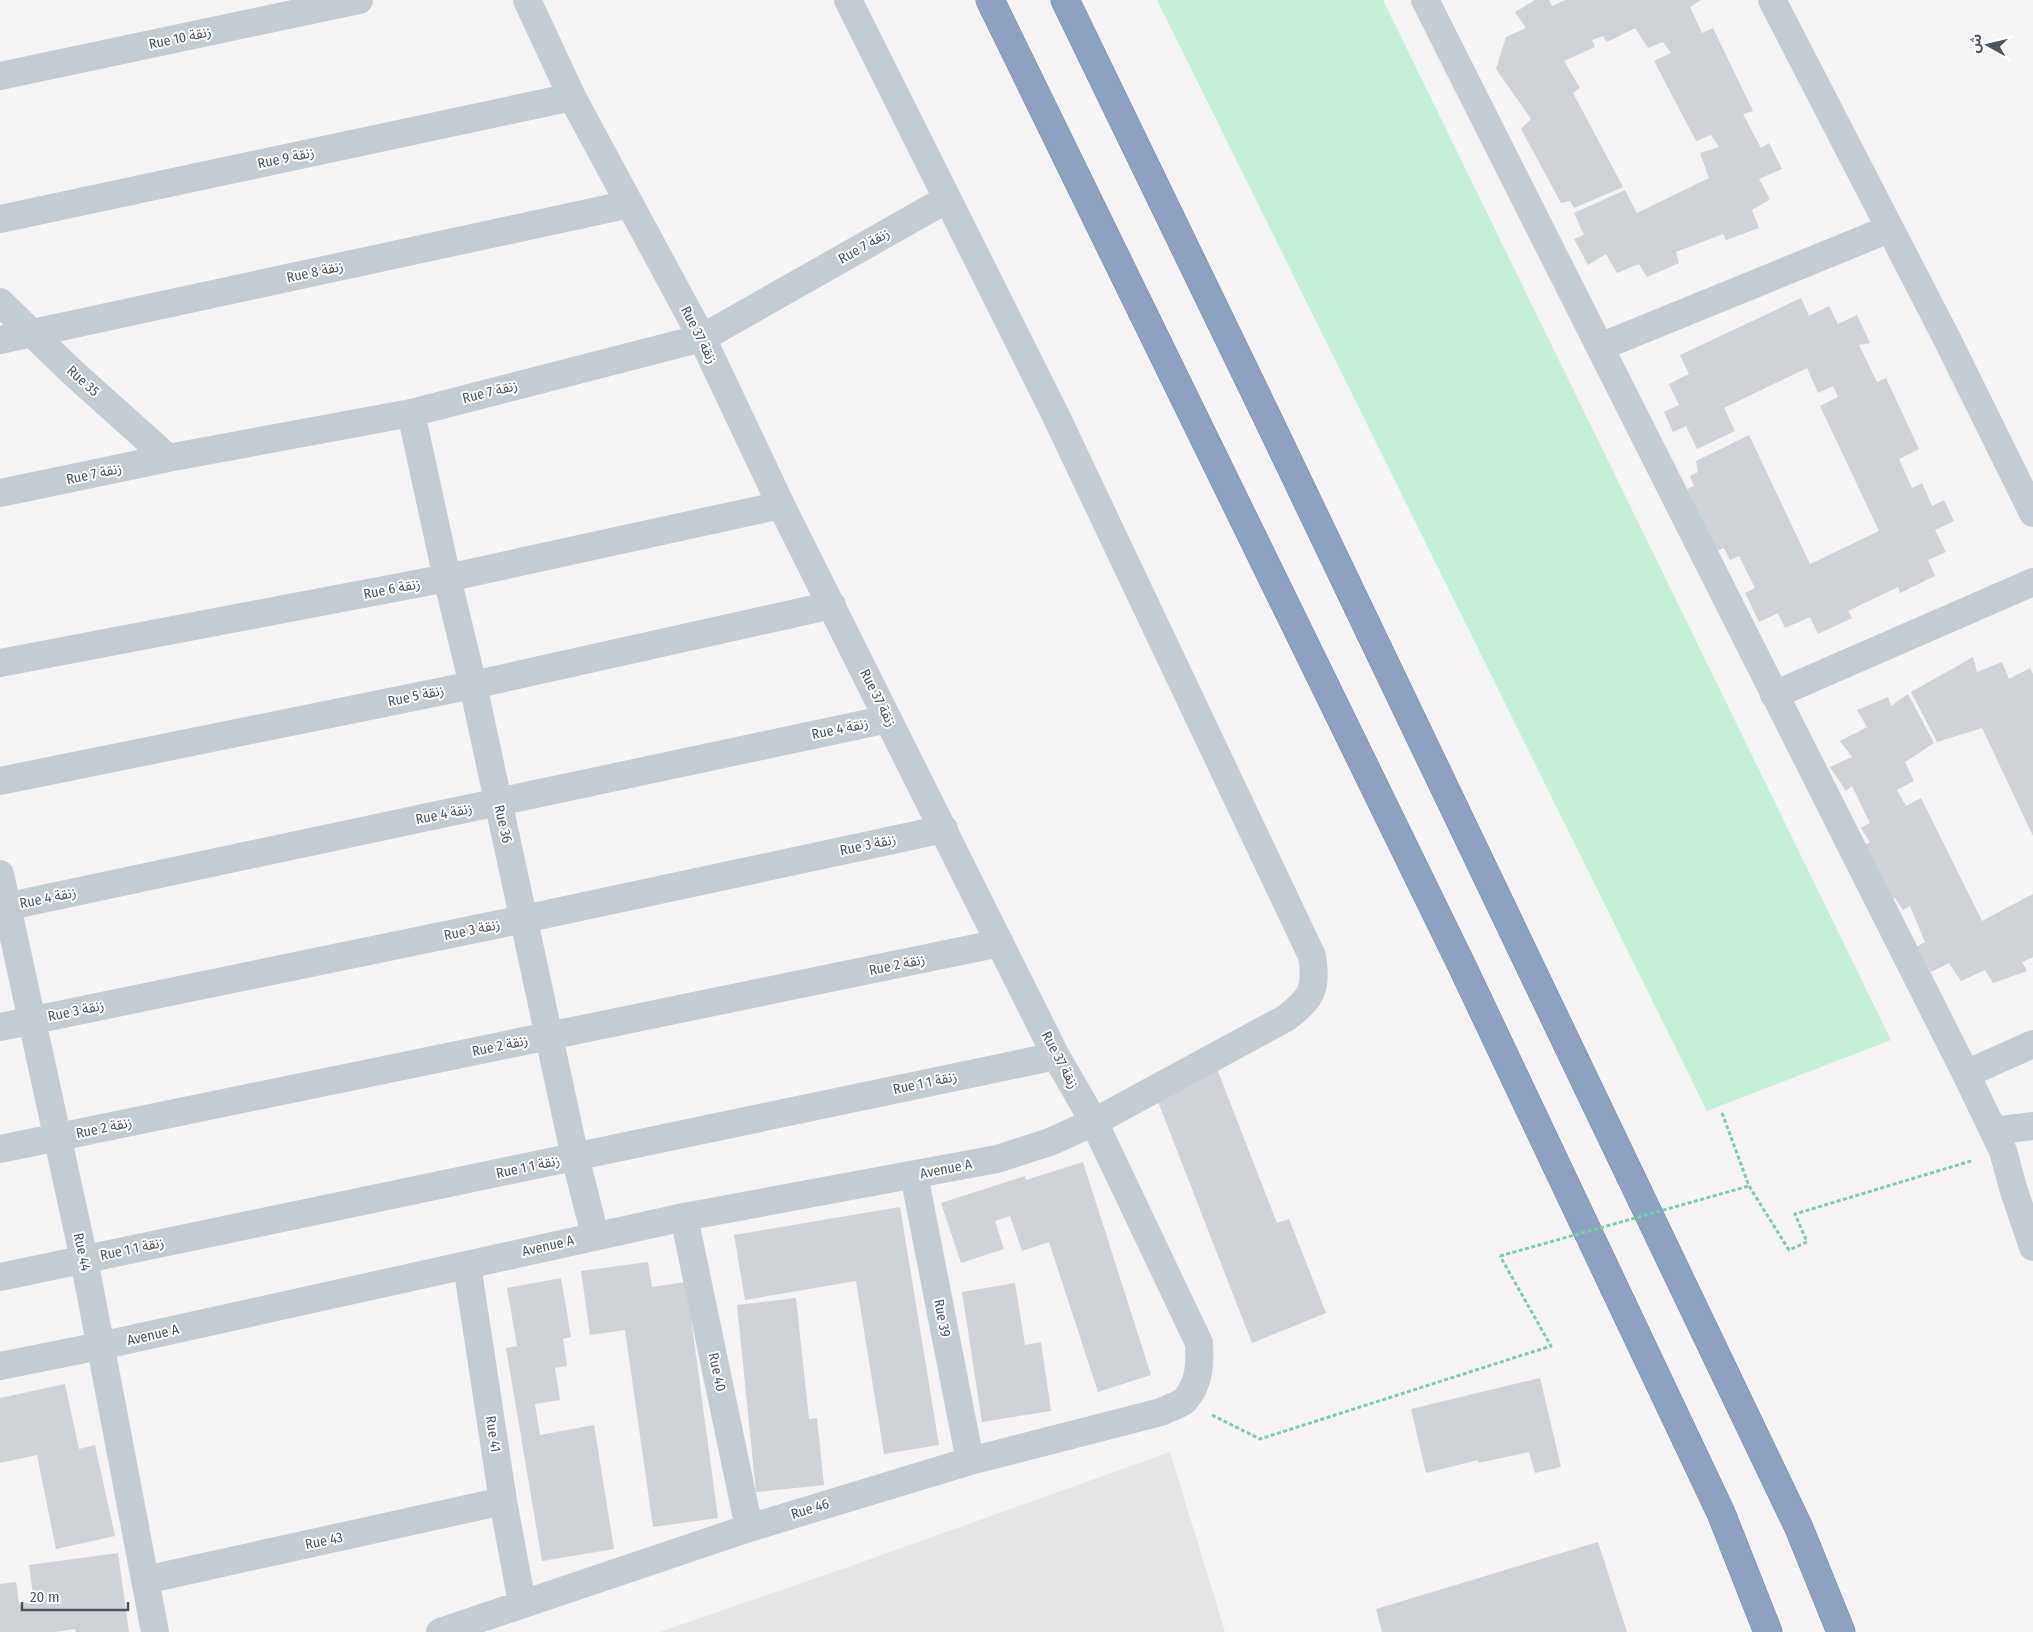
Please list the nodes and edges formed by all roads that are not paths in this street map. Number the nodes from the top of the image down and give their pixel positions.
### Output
1 (360, 0) edge
2 (527, 0) edge
3 (848, 0) edge
4 (990, 0) edge
5 (1065, 0) edge
6 (1772, 0) edge
7 (1433, 3) edge
8 (0, 76) edge
9 (572, 97) junction
10 (947, 199) junction
11 (630, 204) junction
12 (0, 219) edge
13 (1889, 229) junction
14 (0, 302) edge
15 (32, 334) junction
16 (702, 338) junction
17 (0, 340) edge
18 (1600, 347) junction
19 (411, 413) junction
20 (168, 458) junction
21 (0, 493) edge
22 (781, 505) junction
23 (2033, 513) edge
24 (447, 578) junction
25 (2033, 582) edge
26 (832, 605) junction
27 (0, 663) edge
28 (473, 684) junction
29 (1774, 695) junction
30 (888, 719) junction
31 (0, 781) edge
32 (498, 803) junction
33 (944, 829) junction
34 (0, 874) edge
35 (4, 907) edge
36 (524, 920) junction
37 (1000, 943) junction
38 (32, 1020) junction
39 (0, 1026) edge
40 (548, 1036) junction
41 (2033, 1044) edge
42 (1056, 1056) junction
43 (1966, 1074) junction
44 (1094, 1122) junction
45 (2033, 1126) edge
46 (57, 1137) junction
47 (1998, 1141) junction
48 (0, 1148) edge
49 (575, 1157) junction
50 (914, 1175) junction
51 (684, 1217) junction
52 (595, 1235) junction
53 (2033, 1247) edge
54 (84, 1259) junction
55 (467, 1265) junction
56 (0, 1277) edge
57 (100, 1346) junction
58 (0, 1366) edge
59 (1185, 1401) joint
60 (970, 1461) junction
61 (503, 1502) junction
62 (749, 1528) junction
63 (1799, 1528) junction
64 (144, 1580) junction
65 (522, 1603) junction
66 (155, 1632) edge
67 (440, 1632) edge
68 (1768, 1632) edge
69 (1841, 1632) edge
70 (1849, 1632) edge

1 - 8 street, Rue 10 زنقة
2 - 9 street, Rue 37 زنقة
3 - 10 street, Avenue A
4 - 68 highway
5 - 63 highway
6 - 13 street
7 - 18 street
9 - 11 street, Rue 37 زنقة
9 - 12 street, Rue 9 زنقة
10 - 16 street, Rue 7 زنقة
10 - 44 street, Avenue A
11 - 15 street, Rue 8 زنقة
11 - 16 street, Rue 37 زنقة
13 - 18 street
13 - 23 street
14 - 15 street, Rue 35
15 - 17 street, Rue 8 زنقة
15 - 20 street, Rue 35
16 - 19 street, Rue 7 زنقة
16 - 22 street, Rue 37 زنقة
18 - 29 street
19 - 20 street, Rue 7 زنقة
19 - 24 street, Rue 36
20 - 21 street, Rue 7 زنقة
22 - 24 street, Rue 6 زنقة
22 - 26 street, Rue 37 زنقة
24 - 27 street, Rue 6 زنقة
24 - 28 street, Rue 36
25 - 29 street
26 - 28 street, Rue 5 زنقة
26 - 30 street, Rue 37 زنقة
28 - 31 street, Rue 5 زنقة
28 - 32 street, Rue 36
29 - 43 street
30 - 32 street, Rue 4 زنقة
30 - 33 street, Rue 37 زنقة
32 - 35 street, Rue 4 زنقة
32 - 36 street, Rue 36
33 - 36 street, Rue 3 زنقة
33 - 37 street, Rue 37 زنقة
34 - 35 street, Rue 44
35 - 38 street, Rue 44
36 - 38 street, Rue 3 زنقة
36 - 40 street, Rue 36
37 - 40 street, Rue 2 زنقة
37 - 42 street, Rue 37 زنقة
38 - 39 street, Rue 3 زنقة
38 - 46 street, Rue 44
40 - 46 street, Rue 2 زنقة
40 - 49 street, Rue 36
41 - 43 street
42 - 44 street, Rue 37 زنقة
42 - 49 street, Rue 1 زنقة 1
43 - 47 street
44 - 50 street, Avenue A
44 - 59 street, Rue 37 زنقة
45 - 47 street
46 - 48 street, Rue 2 زنقة
46 - 54 street, Rue 44
47 - 53 street
49 - 52 street, Rue 36
49 - 54 street, Rue 1 زنقة 1
50 - 51 street, Avenue A
50 - 60 street, Rue 39
51 - 52 street, Avenue A
51 - 62 street, Rue 40
52 - 55 street, Avenue A
54 - 56 street, Rue 1 زنقة 1
54 - 57 street, Rue 44
55 - 57 street, Avenue A
55 - 61 street, Rue 41
57 - 58 street, Avenue A
57 - 64 street, Rue 44
59 - 60 street, Rue 46
60 - 62 street, Rue 46
61 - 64 street, Rue 43
61 - 65 street, Rue 41
62 - 65 street, Rue 46
63 - 69 highway
63 - 70 highway
64 - 66 street, Rue 44
65 - 67 street, Rue 46

